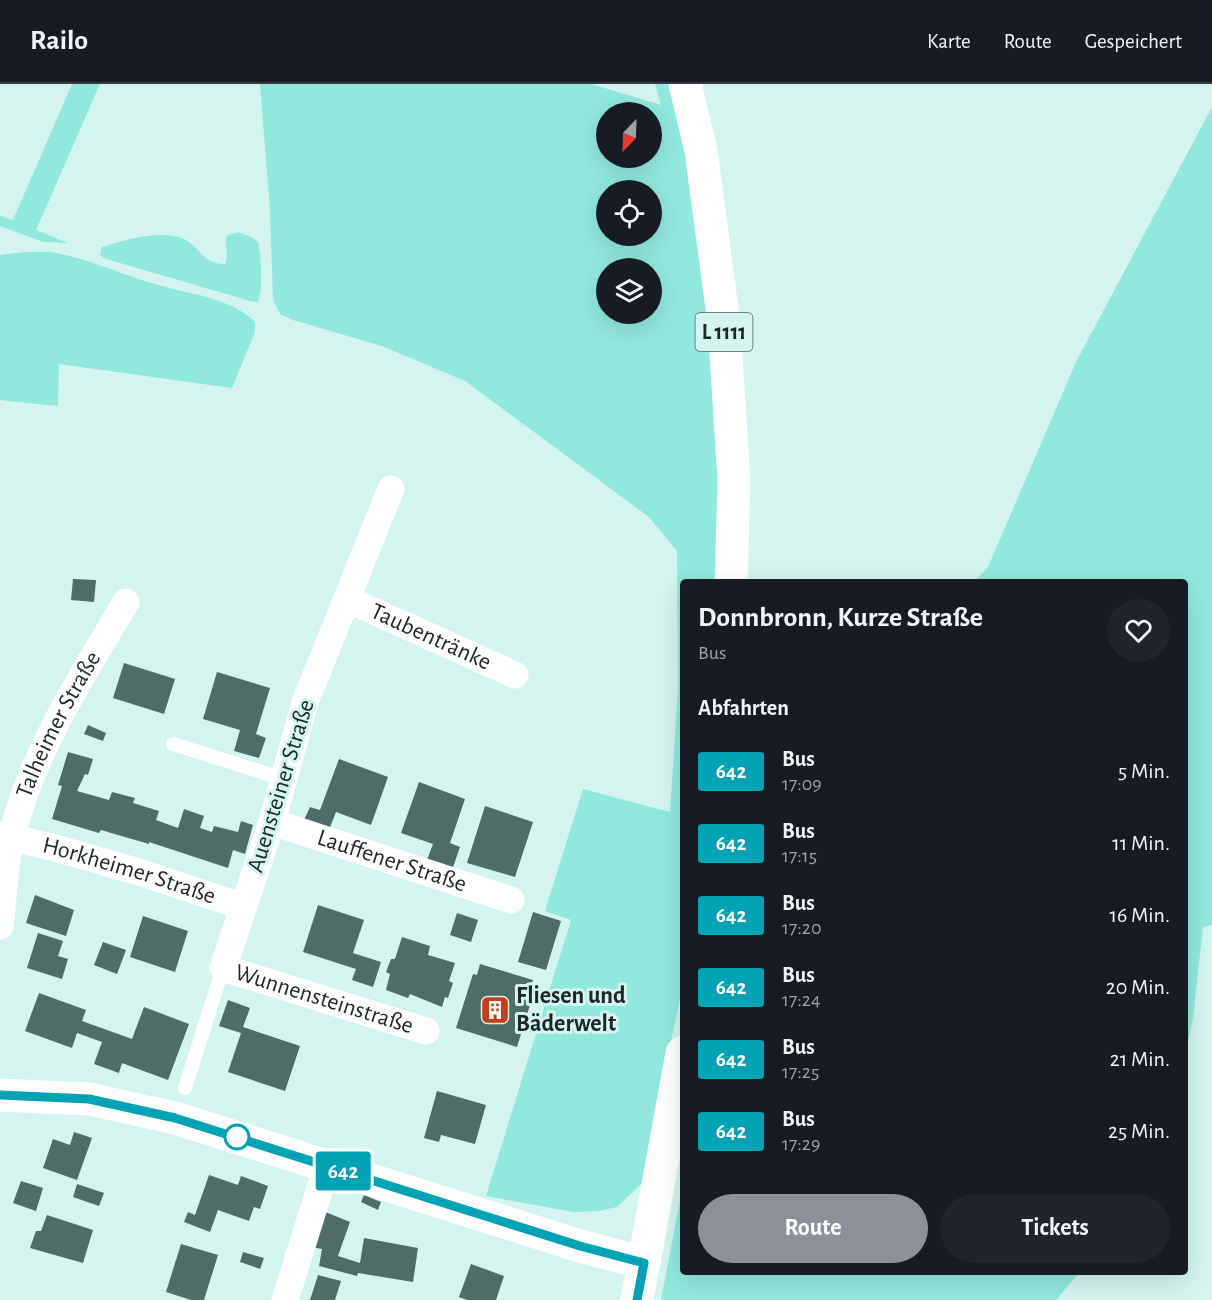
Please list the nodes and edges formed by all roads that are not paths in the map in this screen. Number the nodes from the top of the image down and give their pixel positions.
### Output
1 (685, 84) edge
2 (391, 489) dead end
3 (731, 579) edge
4 (346, 599) junction
5 (126, 602) dead end
6 (515, 675) dead end
7 (172, 744) dead end
8 (284, 779) junction
9 (272, 822) junction
10 (6, 836) edge
11 (511, 900) dead end
12 (244, 907) junction
13 (0, 926) edge
14 (223, 968) junction
15 (426, 1031) dead end
16 (680, 1064) edge
17 (185, 1088) dead end
18 (0, 1095) edge
19 (327, 1166) junction
20 (644, 1263) junction
21 (285, 1300) edge
22 (637, 1300) edge

1 - 3 main road, L 1111
2 - 4 street, Auensteiner Straße
4 - 6 street, Taubentränke
4 - 8 street, Auensteiner Straße
5 - 10 street, Talheimer Straße
7 - 8 lane
8 - 9 street, Auensteiner Straße
9 - 11 street, Lauffener Straße
9 - 12 street, Auensteiner Straße
10 - 12 street, Horkheimer Straße
10 - 13 street, Talheimer Straße
12 - 14 street, Auensteiner Straße
14 - 15 street, Wunnensteinstraße
14 - 17 lane, Auensteiner Straße
16 - 20 main road
18 - 19 main road
19 - 20 main road
19 - 21 street
20 - 22 main road

